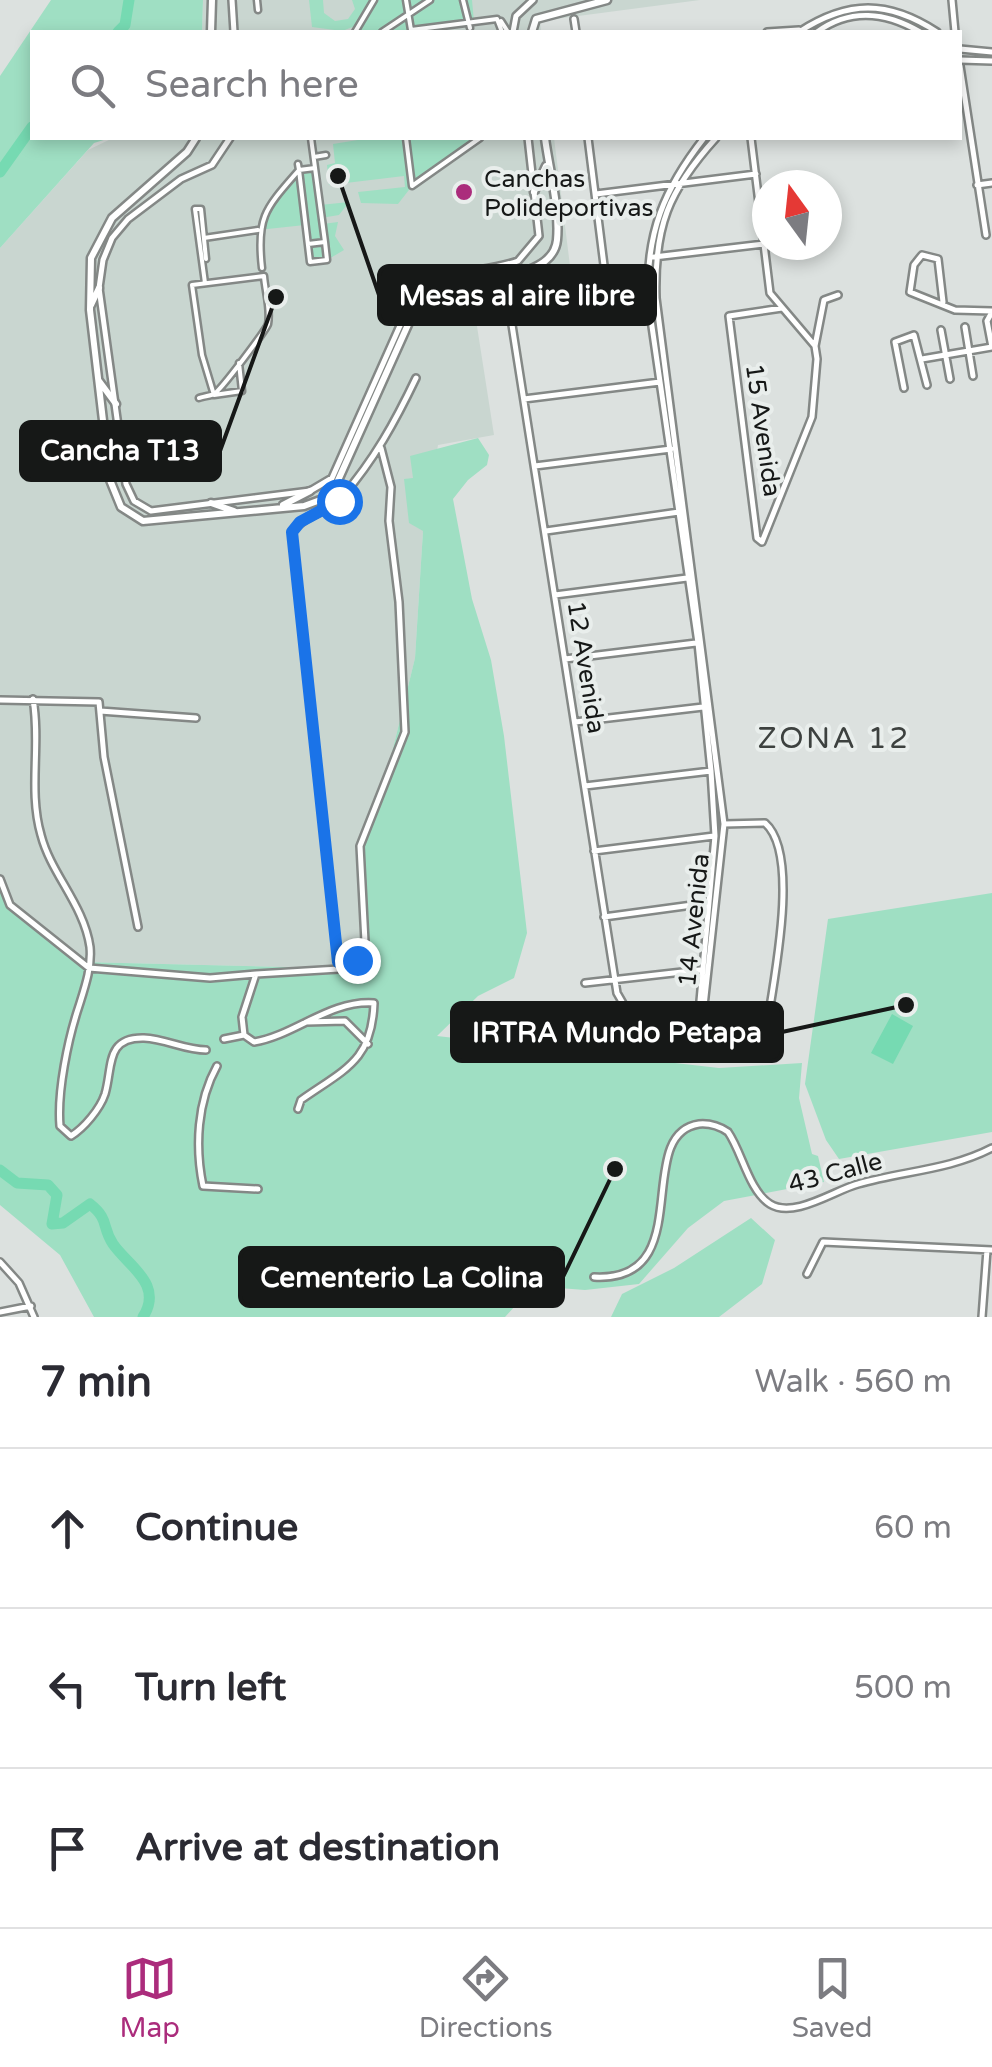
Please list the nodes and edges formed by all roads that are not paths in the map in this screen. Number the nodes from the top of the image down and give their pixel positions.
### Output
1 (212, 0) edge
2 (232, 0) edge
3 (256, 0) edge
4 (370, 0) edge
5 (406, 0) edge
6 (430, 0) edge
7 (533, 0) edge
8 (608, 0) edge
9 (952, 0) edge
10 (465, 2) edge
11 (258, 10) dead end
12 (408, 14) junction
13 (574, 19) dead end
14 (470, 25) junction
15 (211, 30) edge
16 (234, 30) edge
17 (356, 30) edge
18 (385, 30) edge
19 (411, 30) edge
20 (428, 30) edge
21 (506, 30) edge
22 (509, 30) edge
23 (533, 30) edge
24 (576, 30) edge
25 (802, 30) edge
26 (821, 30) edge
27 (917, 30) edge
28 (934, 30) edge
29 (955, 30) edge
30 (962, 49) edge
31 (992, 52) edge
32 (992, 61) edge
33 (962, 63) edge
34 (962, 77) edge
35 (195, 140) edge
36 (229, 140) edge
37 (312, 140) edge
38 (406, 140) edge
39 (477, 140) edge
40 (528, 140) edge
41 (545, 140) edge
42 (588, 140) edge
43 (703, 140) edge
44 (714, 140) edge
45 (751, 140) edge
46 (326, 155) dead end
47 (314, 157) junction
48 (548, 163) junction
49 (298, 167) junction
50 (315, 168) junction
51 (755, 170) edge
52 (752, 174) edge
53 (680, 183) junction
54 (992, 183) edge
55 (670, 185) junction
56 (977, 185) junction
57 (534, 192) junction
58 (596, 194) junction
59 (319, 198) junction
60 (302, 201) junction
61 (322, 224) junction
62 (306, 226) junction
63 (258, 230) junction
64 (986, 235) dead end
65 (204, 238) junction
66 (324, 242) junction
67 (308, 244) junction
68 (752, 245) edge
69 (654, 257) junction
70 (206, 259) dead end
71 (766, 260) edge
72 (262, 268) dead end
73 (205, 283) junction
74 (99, 288) junction
75 (838, 295) dead end
76 (652, 298) junction
77 (943, 302) junction
78 (609, 305) junction
79 (782, 308) junction
80 (90, 310) junction
81 (992, 311) edge
82 (965, 327) dead end
83 (267, 329) junction
84 (942, 330) dead end
85 (276, 331) dead end
86 (815, 346) junction
87 (992, 347) edge
88 (968, 351) junction
89 (946, 355) junction
90 (922, 359) junction
91 (238, 362) junction
92 (973, 376) dead end
93 (416, 378) dead end
94 (950, 379) dead end
95 (98, 380) junction
96 (660, 382) junction
97 (927, 385) dead end
98 (904, 388) dead end
99 (214, 395) junction
100 (198, 398) dead end
101 (524, 399) junction
102 (116, 404) junction
103 (381, 448) junction
104 (674, 448) junction
105 (535, 466) junction
106 (310, 491) junction
107 (211, 504) junction
108 (277, 508) junction
109 (240, 512) junction
110 (679, 512) junction
111 (546, 531) junction
112 (691, 577) junction
113 (555, 595) junction
114 (698, 643) junction
115 (565, 659) junction
116 (33, 699) junction
117 (0, 700) edge
118 (707, 706) junction
119 (100, 711) junction
120 (196, 718) dead end
121 (575, 722) junction
122 (711, 771) junction
123 (584, 786) junction
124 (724, 824) junction
125 (719, 836) junction
126 (594, 852) junction
127 (0, 880) edge
128 (707, 903) junction
129 (604, 917) junction
130 (138, 927) dead end
131 (338, 962) junction
132 (89, 968) junction
133 (704, 969) junction
134 (256, 974) junction
135 (615, 980) junction
136 (584, 983) dead end
137 (632, 1019) joint
138 (303, 1021) junction
139 (244, 1035) junction
140 (224, 1039) dead end
141 (368, 1044) junction
142 (764, 1045) dead end
143 (206, 1050) dead end
144 (217, 1066) dead end
145 (298, 1109) dead end
146 (992, 1148) edge
147 (258, 1189) dead end
148 (989, 1250) edge
149 (0, 1262) edge
150 (807, 1274) dead end
151 (594, 1277) dead end
152 (30, 1306) junction
153 (0, 1312) edge
154 (34, 1317) edge
155 (982, 1317) edge

1 - 15 street
2 - 16 street
3 - 11 street
4 - 17 street
5 - 12 street
6 - 12 street
7 - 22 street
8 - 23 street
9 - 29 street
10 - 14 street
12 - 18 street
12 - 19 street
13 - 24 street
14 - 20 street
14 - 21 street
25 - 28 street
26 - 27 street
30 - 31 street
32 - 33 street
34 - 56 street
35 - 80 street
36 - 74 street
37 - 47 street
38 - 39 street
40 - 57 street
41 - 48 street
42 - 58 street
43 - 55 street, 14 Avenida
44 - 53 street, 14 Avenida
45 - 51 street
46 - 47 street
47 - 50 street
48 - 57 street
48 - 108 street
49 - 50 street
49 - 60 street
49 - 63 street
50 - 59 street
52 - 53 street
53 - 55 street
53 - 69 street, 14 Avenida
54 - 56 street
55 - 58 street
55 - 76 street, 14 Avenida
56 - 64 street
57 - 106 street
58 - 78 street
59 - 60 street
59 - 61 street
60 - 62 street
61 - 62 street
61 - 66 street
62 - 67 street
63 - 65 street
63 - 72 street
65 - 70 street
65 - 73 street
66 - 67 street
66 - 67 street
68 - 69 street
69 - 76 street, 14 Avenida
71 - 79 street
73 - 83 street
73 - 99 street
74 - 80 street
74 - 102 street
75 - 86 street
76 - 78 street
76 - 96 street, 14 Avenida
76 - 104 street, 14 Avenida
77 - 77 street
77 - 81 street
78 - 101 street, 12 Avenida
79 - 86 street
79 - 86 street, 15 Avenida
80 - 95 street
81 - 87 street
82 - 88 street
83 - 85 street
83 - 91 street
84 - 89 street
87 - 88 street
88 - 89 street
88 - 92 street
89 - 90 street
89 - 94 street
90 - 97 street
90 - 98 street
91 - 99 street
91 - 99 street
93 - 103 street
95 - 102 street
95 - 109 street
96 - 101 street
96 - 104 street, 14 Avenida
99 - 100 street
101 - 105 street, 12 Avenida
102 - 107 street
103 - 131 street
103 - 131 street
104 - 105 street
104 - 110 street, 14 Avenida
104 - 112 street, 14 Avenida
105 - 111 street, 12 Avenida
106 - 107 street
106 - 108 street
107 - 109 street
108 - 109 street
110 - 111 street
110 - 112 street, 14 Avenida
111 - 113 street, 12 Avenida
112 - 113 street
112 - 114 street, 14 Avenida
112 - 118 street, 14 Avenida
113 - 115 street, 12 Avenida
114 - 115 street
114 - 118 street, 14 Avenida
115 - 121 street, 12 Avenida
116 - 117 street
116 - 119 street
116 - 132 street
118 - 121 street
118 - 122 street, 14 Avenida
118 - 124 street, 14 Avenida
119 - 120 street
119 - 130 street
121 - 123 street, 12 Avenida
122 - 123 street
122 - 125 street, 14 Avenida
123 - 126 street, 12 Avenida
124 - 125 street, 14 Avenida
124 - 142 street
125 - 126 street
125 - 128 street, 14 Avenida
125 - 133 street, 14 Avenida
126 - 129 street, 12 Avenida
127 - 132 street
128 - 129 street
128 - 133 street, 14 Avenida
129 - 135 street, 12 Avenida
131 - 134 street
132 - 134 street
132 - 143 street
133 - 135 street
133 - 137 street, 14 Avenida
134 - 139 street
135 - 136 street
135 - 137 street, 12 Avenida
138 - 139 street
138 - 141 street
138 - 141 street
139 - 140 street
141 - 145 street
144 - 147 street
146 - 151 street, 43 Calle
148 - 150 street
148 - 155 street
149 - 152 street
152 - 153 street
152 - 154 street

